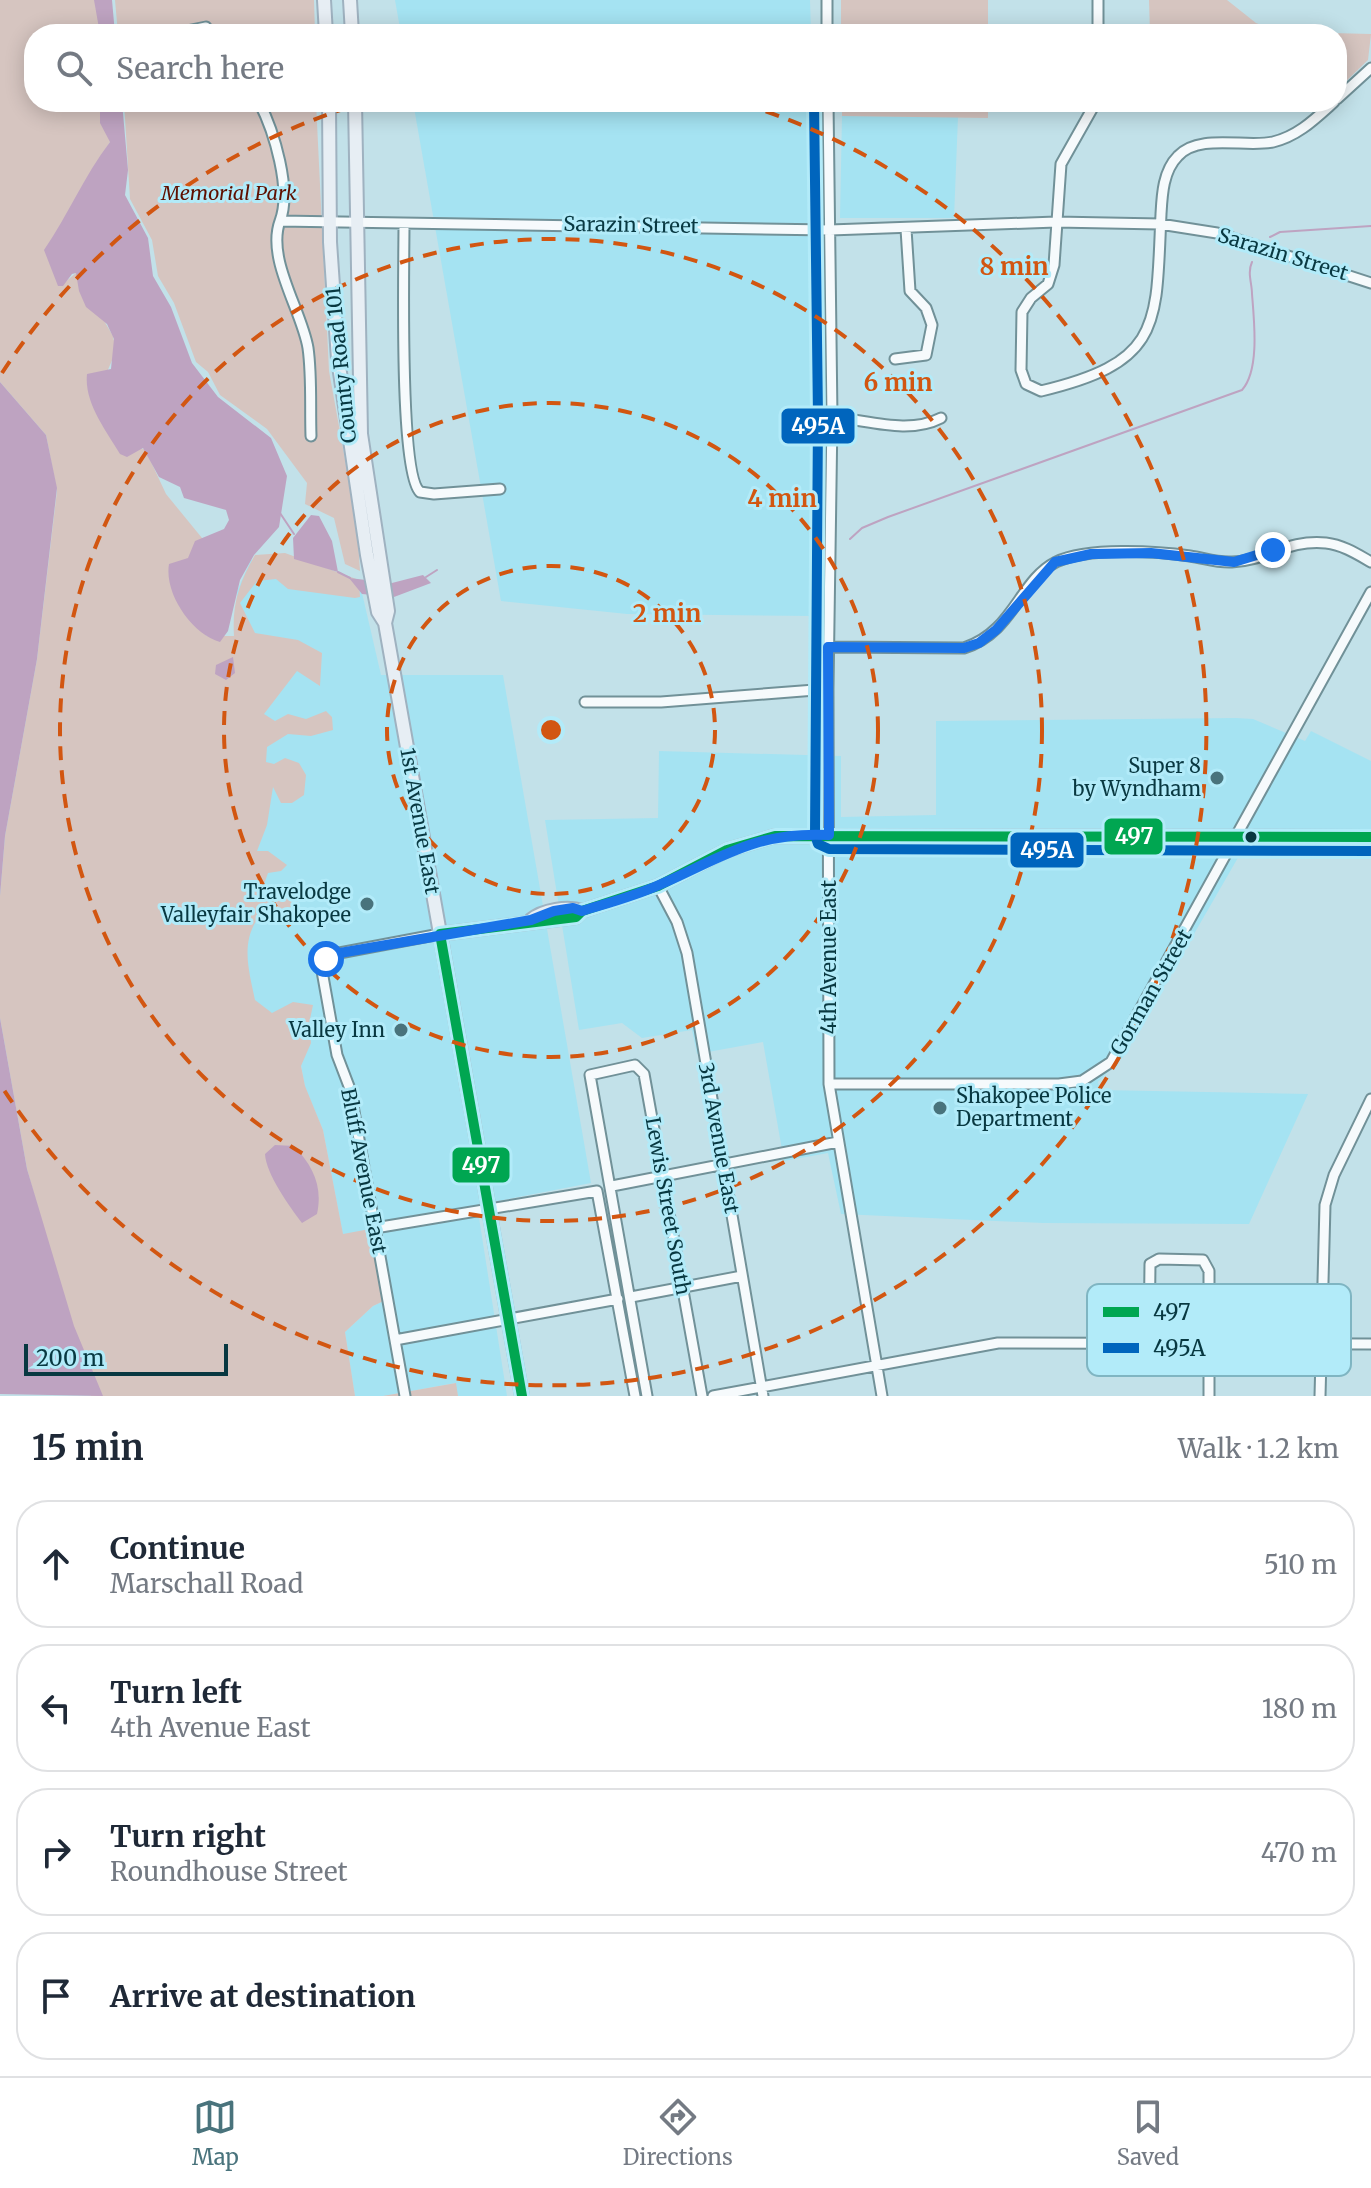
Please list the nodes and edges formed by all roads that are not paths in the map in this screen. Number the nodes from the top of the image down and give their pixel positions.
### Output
1 (324, 0) edge
2 (350, 0) edge
3 (827, 0) edge
4 (1098, 0) edge
5 (325, 24) edge
6 (351, 24) edge
7 (827, 24) edge
8 (1098, 24) edge
9 (1371, 68) edge
10 (1347, 89) edge
11 (262, 112) edge
12 (329, 112) edge
13 (355, 112) edge
14 (828, 112) edge
15 (1090, 112) edge
16 (1321, 112) edge
17 (280, 221) junction
18 (1056, 222) junction
19 (355, 223) junction
20 (1160, 224) junction
21 (330, 225) junction
22 (404, 225) junction
23 (906, 229) junction
24 (830, 230) junction
25 (1371, 283) edge
26 (895, 359) dead end
27 (832, 417) junction
28 (941, 418) dead end
29 (311, 436) dead end
30 (500, 489) dead end
31 (373, 555) junction
32 (1371, 562) edge
33 (1371, 592) edge
34 (828, 647) junction
35 (828, 689) junction
36 (585, 702) dead end
37 (829, 835) junction
38 (1237, 837) junction
39 (1371, 837) edge
40 (658, 886) junction
41 (440, 934) junction
42 (829, 1084) junction
43 (1371, 1099) edge
44 (838, 1142) junction
45 (723, 1166) junction
46 (663, 1177) junction
47 (612, 1186) junction
48 (489, 1208) junction
49 (375, 1228) junction
50 (742, 1276) junction
51 (1150, 1284) edge
52 (1209, 1284) edge
53 (1323, 1284) edge
54 (683, 1287) junction
55 (631, 1297) junction
56 (618, 1299) junction
57 (509, 1318) junction
58 (395, 1340) junction
59 (1087, 1344) edge
60 (1351, 1344) edge
61 (1371, 1344) edge
62 (877, 1363) junction
63 (1320, 1376) edge
64 (762, 1392) edge
65 (405, 1396) edge
66 (522, 1396) edge
67 (635, 1396) edge
68 (647, 1396) edge
69 (702, 1396) edge
70 (713, 1396) edge
71 (882, 1396) edge
72 (1320, 1396) edge

1 - 5 main road
2 - 6 main road
3 - 7 street
4 - 8 street
9 - 10 street
11 - 17 street
12 - 21 main road, County Road 101
13 - 19 main road
14 - 24 street, 4th Avenue East
15 - 18 street
16 - 20 street
17 - 21 street, Sarazin Street
17 - 29 street
18 - 20 street, Sarazin Street
18 - 20 street
18 - 23 street, Sarazin Street
19 - 21 street, Sarazin Street
19 - 22 street, Sarazin Street
19 - 31 main road
20 - 25 street, Sarazin Street
21 - 31 main road, County Road 101
22 - 24 street, Sarazin Street
22 - 30 street
23 - 24 street, Sarazin Street
23 - 26 street
24 - 27 street, 4th Avenue East
27 - 28 street
27 - 34 street, 4th Avenue East
31 - 41 main road, 1st Avenue East
32 - 34 street
33 - 38 street, Gorman Street
34 - 35 street, 4th Avenue East
35 - 36 street
35 - 37 street, 4th Avenue East
37 - 38 main road
37 - 40 main road
37 - 42 street, 4th Avenue East
38 - 39 main road
38 - 42 street, Gorman Street
40 - 41 main road
40 - 45 street, 3rd Avenue East
41 - 48 main road, 1st Avenue East
41 - 49 street, Bluff Avenue East
42 - 44 street, 4th Avenue East
43 - 53 street
44 - 45 street
44 - 62 street, 4th Avenue East
45 - 46 street
45 - 50 street, 3rd Avenue East
46 - 47 street
46 - 47 street, Lewis Street South
46 - 54 street, Lewis Street South
47 - 55 street
48 - 49 street
48 - 56 street
48 - 57 main road, 1st Avenue East
49 - 58 street, Bluff Avenue East
50 - 54 street
50 - 64 street, 3rd Avenue East
51 - 52 street
54 - 55 street
54 - 69 street, Lewis Street South
55 - 68 street
56 - 57 street
56 - 67 street
57 - 58 street
57 - 66 main road, 1st Avenue East
58 - 65 street, Bluff Avenue East
59 - 62 street
60 - 61 street
62 - 64 street
62 - 71 street, 4th Avenue East
63 - 72 street
64 - 70 street

